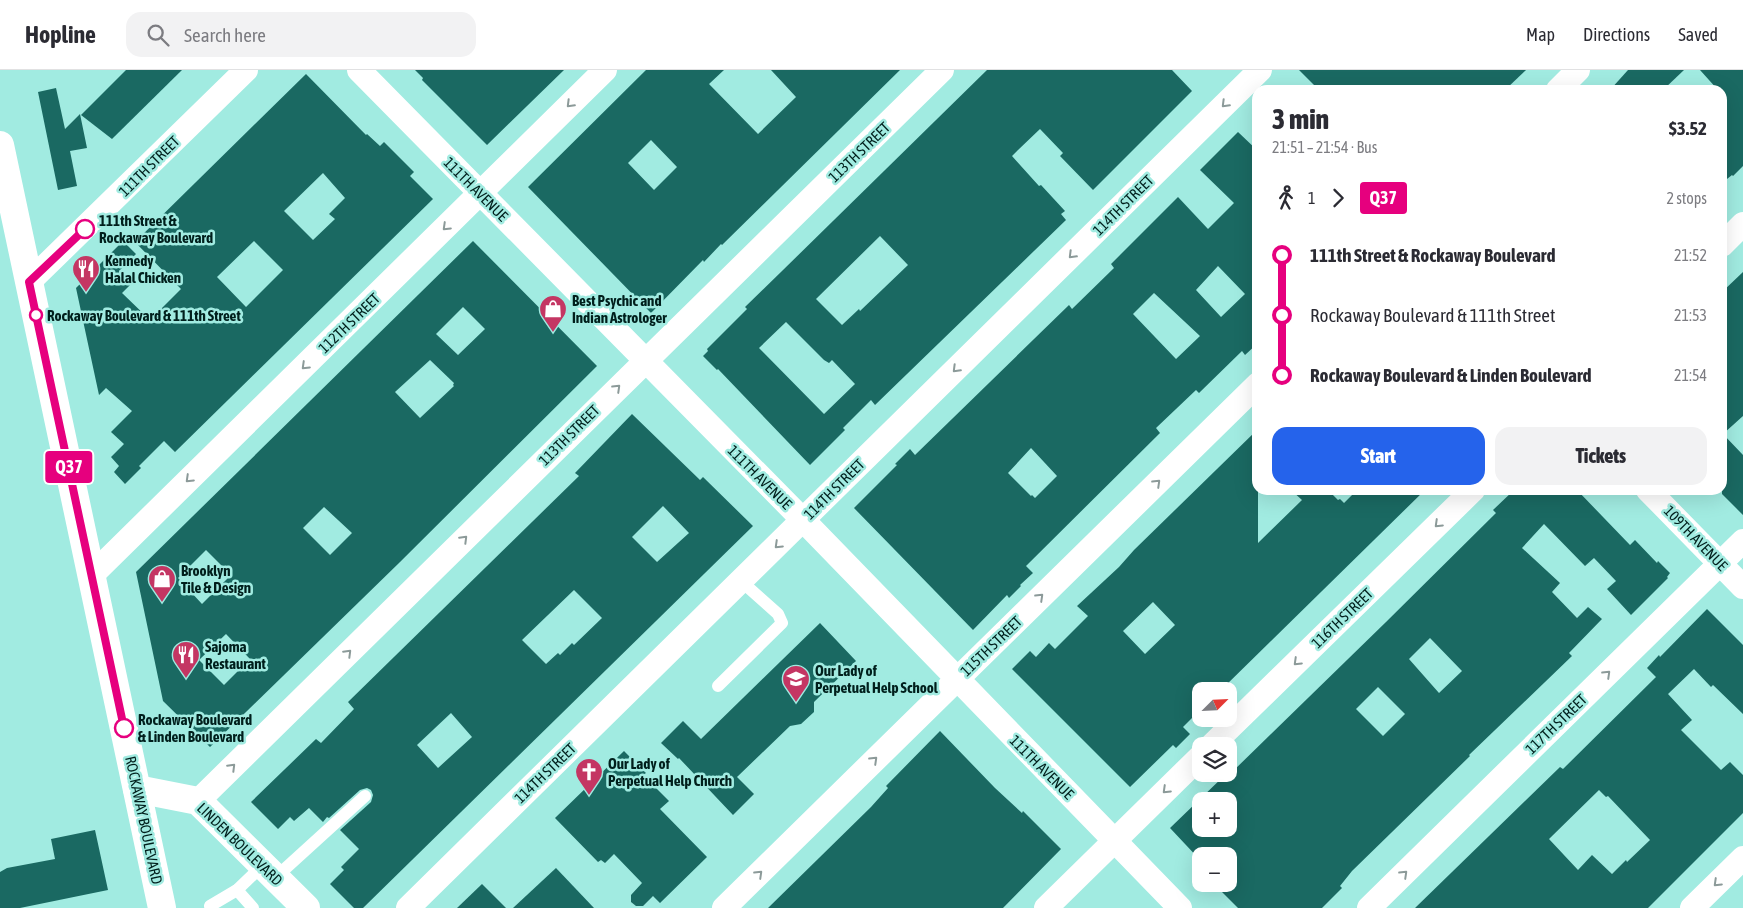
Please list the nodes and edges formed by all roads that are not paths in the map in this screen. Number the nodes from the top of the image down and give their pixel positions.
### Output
1 (246, 70) edge
2 (359, 70) edge
3 (605, 70) edge
4 (942, 70) edge
5 (1578, 70) edge
6 (1251, 78) edge
7 (1563, 85) edge
8 (0, 145) edge
9 (480, 193) junction
10 (1743, 224) edge
11 (1727, 239) edge
12 (29, 282) junction
13 (645, 361) junction
14 (1252, 390) edge
15 (1468, 495) edge
16 (1653, 495) edge
17 (803, 520) junction
18 (1743, 541) edge
19 (1720, 563) junction
20 (92, 575) junction
21 (741, 581) junction
22 (1743, 587) edge
23 (956, 680) junction
24 (718, 686) dead end
25 (1220, 737) edge
26 (1192, 765) edge
27 (137, 789) junction
28 (366, 796) dead end
29 (198, 801) junction
30 (1115, 841) junction
31 (1743, 858) edge
32 (270, 871) junction
33 (237, 890) junction
34 (206, 907) edge
35 (162, 908) edge
36 (253, 908) edge
37 (306, 908) edge
38 (408, 908) edge
39 (724, 908) edge
40 (1046, 908) edge
41 (1180, 908) edge
42 (1369, 908) edge
43 (1692, 908) edge

1 - 12 street, 111TH STREET
2 - 9 street, 111TH AVENUE
3 -> 9 street, 112TH STREET
4 - 13 street, 113TH STREET
5 - 7 street
6 -> 17 street, 114TH STREET
8 - 12 main road, ROCKAWAY BOULEVARD
9 - 13 street, 111TH AVENUE
9 -> 20 street, 112TH STREET
10 - 11 street
12 - 20 main road, ROCKAWAY BOULEVARD
13 - 17 street, 111TH AVENUE
29 -> 13 street, 113TH STREET
23 -> 14 street, 115TH STREET
15 -> 25 street, 116TH STREET
16 - 19 street, 109TH AVENUE
17 -> 21 street, 114TH STREET
17 - 23 street, 111TH AVENUE
18 - 19 street, 117TH STREET
19 - 22 street, 109TH AVENUE
42 -> 19 street, 117TH STREET
20 - 27 main road, ROCKAWAY BOULEVARD
21 - 24 lane
21 - 38 street, 114TH STREET
23 - 30 street, 111TH AVENUE
39 -> 23 street, 115TH STREET
26 -> 30 street
27 - 29 main road, LINDEN BOULEVARD
27 - 35 main road, ROCKAWAY BOULEVARD
28 - 32 lane
29 - 32 main road, LINDEN BOULEVARD
30 - 40 street
30 - 41 street, 111TH AVENUE
31 -> 43 street
32 - 33 lane
32 - 37 main road, LINDEN BOULEVARD
33 - 34 lane
33 - 36 lane

